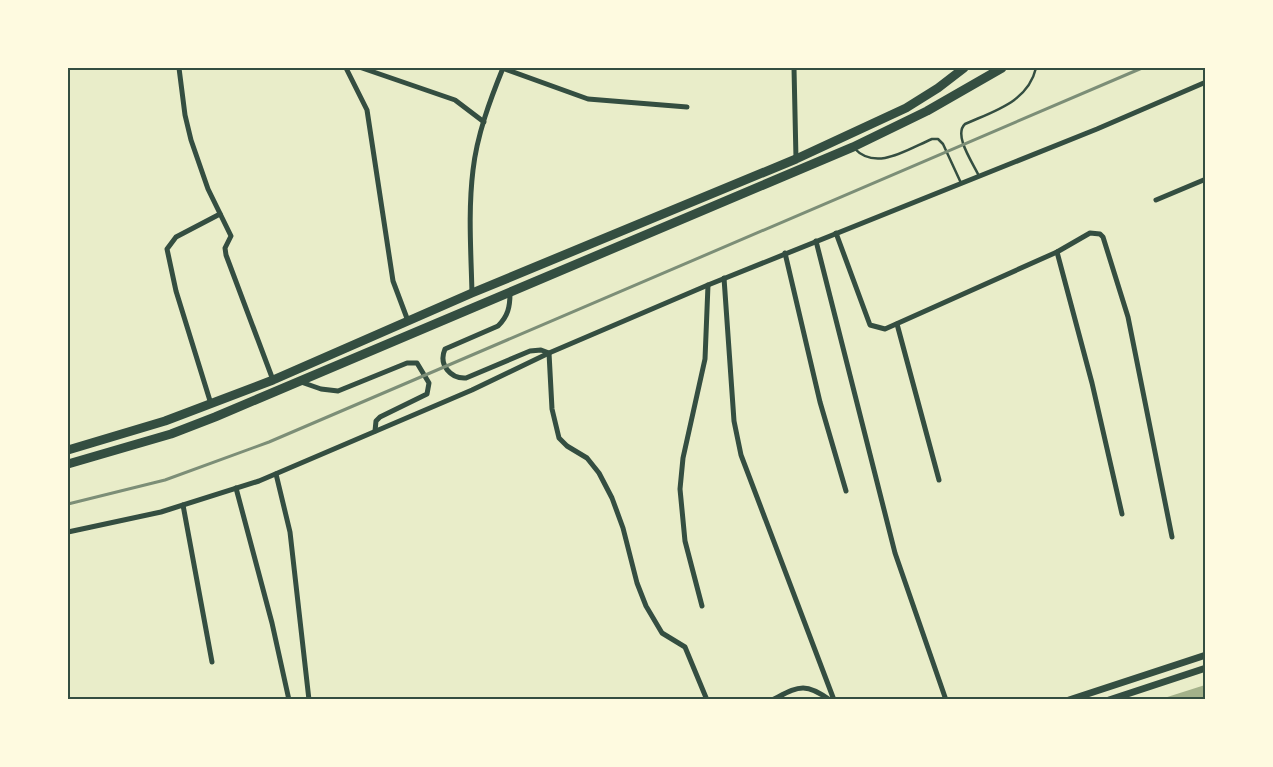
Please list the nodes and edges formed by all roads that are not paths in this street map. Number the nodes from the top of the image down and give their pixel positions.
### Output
1 (179, 68) edge
2 (346, 68) edge
3 (362, 68) edge
4 (503, 68) edge
5 (794, 68) edge
6 (964, 68) edge
7 (1002, 68) edge
8 (1036, 68) edge
9 (1206, 82) edge
10 (687, 107) dead end
11 (484, 122) junction
12 (853, 147) junction
13 (796, 159) junction
14 (979, 176) junction
15 (1206, 179) edge
16 (961, 183) junction
17 (1156, 200) dead end
18 (220, 214) junction
19 (836, 233) junction
20 (816, 241) junction
21 (1057, 252) junction
22 (785, 253) junction
23 (724, 278) junction
24 (708, 285) junction
25 (472, 293) junction
26 (510, 293) junction
27 (408, 320) junction
28 (897, 324) junction
29 (549, 354) junction
30 (272, 380) junction
31 (301, 382) junction
32 (211, 404) junction
33 (375, 431) junction
34 (68, 450) edge
35 (68, 464) edge
36 (276, 474) junction
37 (940, 480) dead end
38 (236, 488) junction
39 (846, 491) dead end
40 (183, 505) junction
41 (1122, 514) dead end
42 (68, 532) edge
43 (1172, 537) dead end
44 (702, 606) dead end
45 (1206, 655) edge
46 (212, 662) dead end
47 (1206, 668) edge
48 (288, 700) edge
49 (310, 700) edge
50 (708, 700) edge
51 (772, 700) edge
52 (830, 700) edge
53 (834, 700) edge
54 (946, 700) edge
55 (1069, 700) edge
56 (1109, 700) edge

1 - 18 street
2 - 27 street
3 - 11 street
4 - 10 street
4 - 11 street
5 - 13 street
6 - 13 highway
7 - 12 highway
8 - 14 lane
9 - 14 street
11 - 25 street
12 - 16 lane
12 - 26 highway
13 - 25 highway
14 - 16 street
15 - 17 street
16 - 19 street
18 - 30 street
18 - 32 street
19 - 20 street
19 - 28 street
20 - 22 street
20 - 54 street
21 - 28 street
21 - 41 street
21 - 43 street
22 - 23 street
22 - 39 street
23 - 24 street
23 - 53 street
24 - 29 street
24 - 44 street
25 - 27 highway
26 - 29 street
26 - 31 highway
27 - 30 highway
28 - 37 street
29 - 33 street
29 - 50 street
30 - 32 highway
31 - 33 street
31 - 35 highway
32 - 34 highway
33 - 36 street
36 - 38 street
36 - 49 street
38 - 40 street
38 - 48 street
40 - 42 street
40 - 46 street
45 - 55 main road
47 - 56 main road
51 - 52 street

